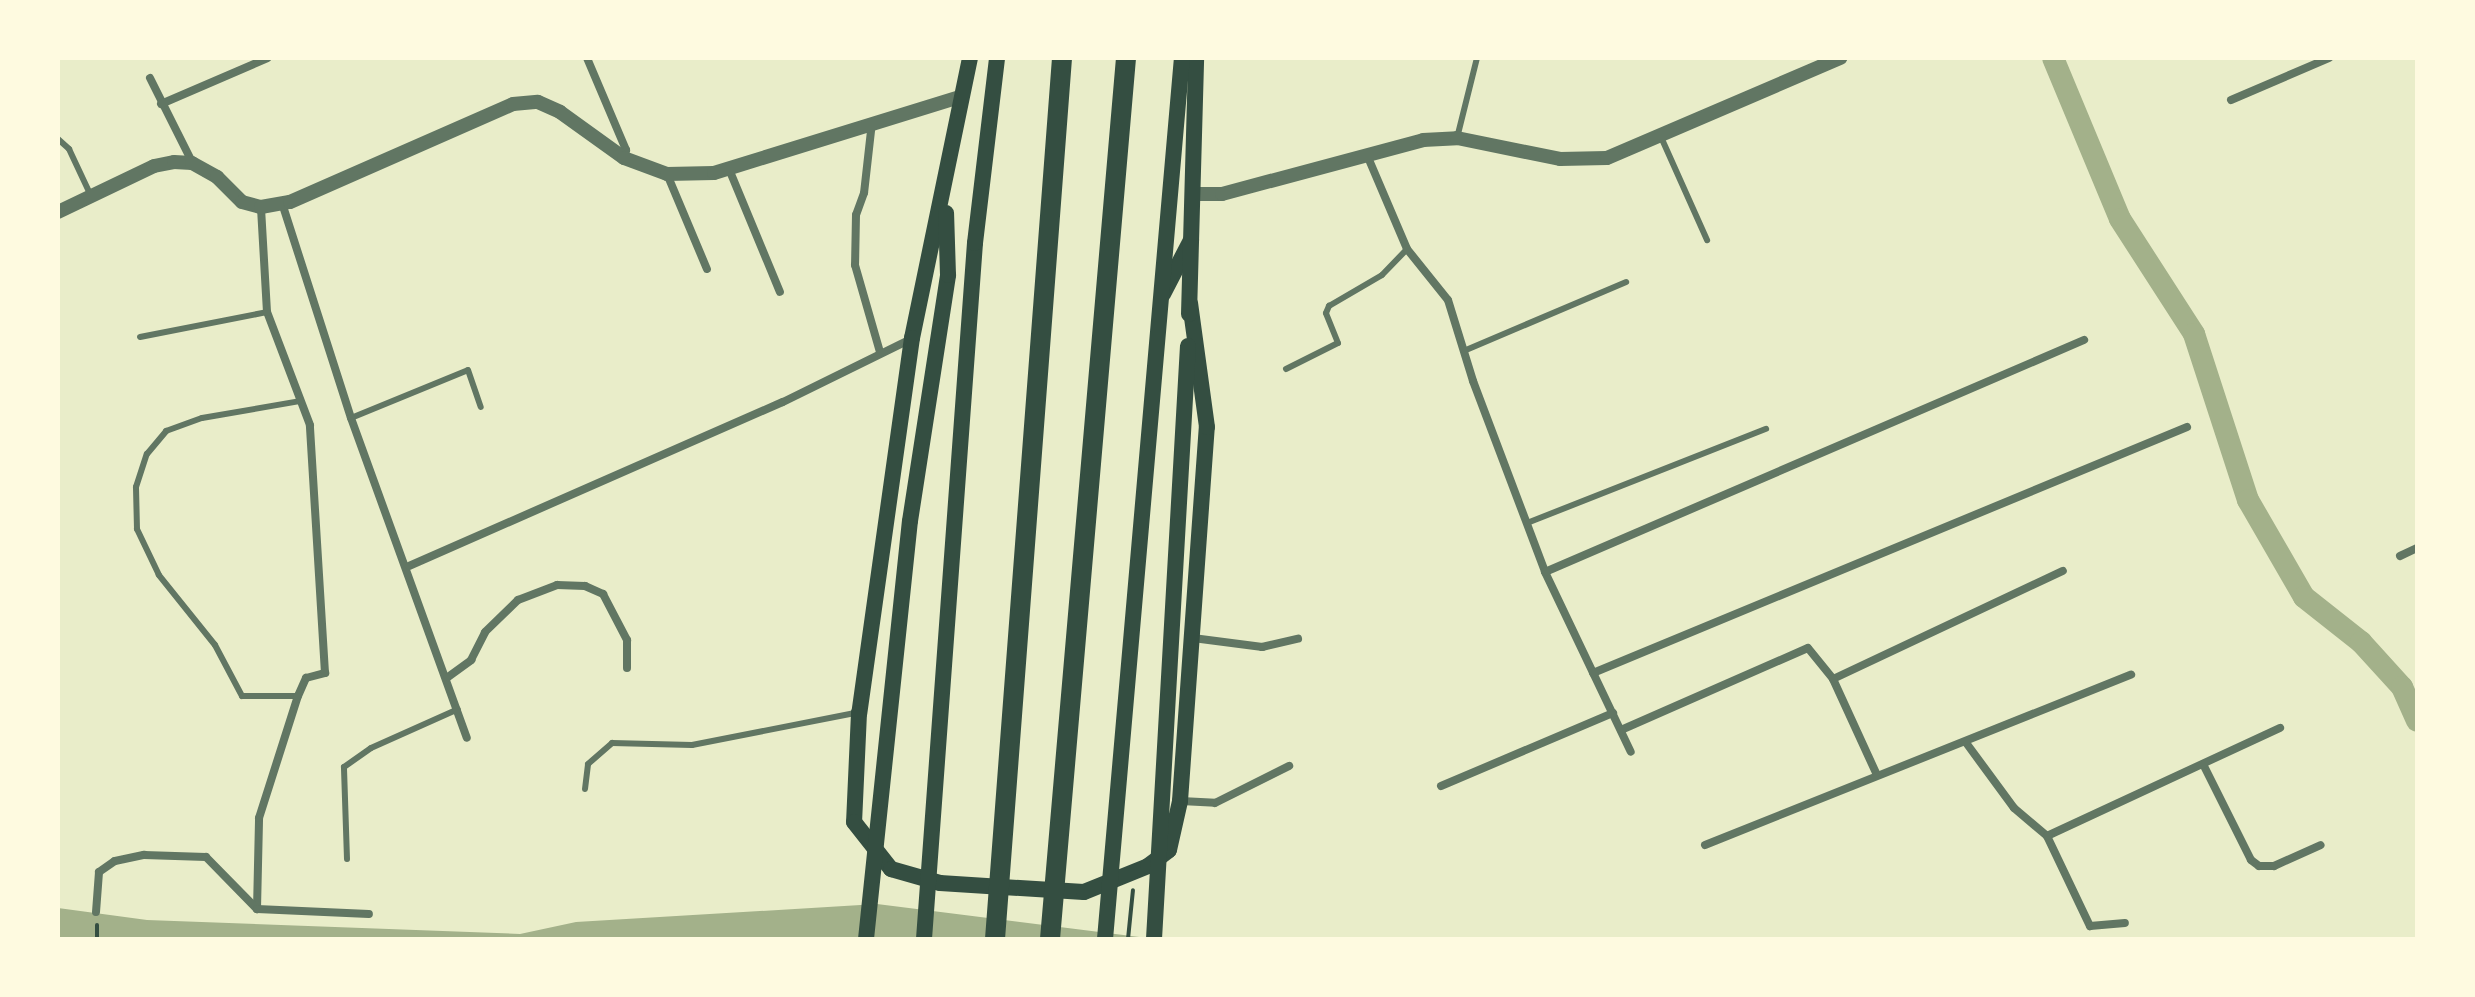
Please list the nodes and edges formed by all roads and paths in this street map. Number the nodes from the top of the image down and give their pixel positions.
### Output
1 (268, 58) edge
2 (587, 58) edge
3 (970, 58) edge
4 (997, 58) edge
5 (1062, 58) edge
6 (1126, 58) edge
7 (1182, 58) edge
8 (1196, 58) edge
9 (1477, 58) edge
10 (1840, 58) edge
11 (2329, 58) edge
12 (150, 78) dead end
13 (962, 96) junction
14 (2231, 100) dead end
15 (161, 104) junction
16 (872, 121) junction
17 (1660, 135) junction
18 (1457, 138) junction
19 (58, 139) edge
20 (1367, 155) junction
21 (624, 158) junction
22 (192, 163) junction
23 (729, 169) junction
24 (667, 174) junction
25 (945, 191) junction
26 (1196, 194) junction
27 (91, 196) junction
28 (282, 203) junction
29 (261, 207) junction
30 (58, 212) edge
31 (1193, 235) junction
32 (1707, 240) dead end
33 (1407, 249) junction
34 (707, 269) dead end
35 (1626, 282) dead end
36 (780, 292) dead end
37 (1190, 303) junction
38 (1157, 306) junction
39 (267, 312) junction
40 (140, 337) dead end
41 (912, 338) junction
42 (2084, 340) dead end
43 (1466, 350) junction
44 (880, 352) junction
45 (1286, 369) dead end
46 (300, 401) junction
47 (481, 407) dead end
48 (351, 418) junction
49 (2187, 427) dead end
50 (1766, 429) dead end
51 (1527, 523) junction
52 (2417, 548) edge
53 (2400, 556) dead end
54 (409, 566) junction
55 (2063, 571) dead end
56 (1545, 572) junction
57 (1193, 638) junction
58 (1298, 639) dead end
59 (627, 668) dead end
60 (1593, 673) junction
61 (2131, 675) dead end
62 (448, 677) junction
63 (1833, 679) junction
64 (298, 696) junction
65 (458, 709) junction
66 (859, 713) junction
67 (1613, 713) junction
68 (2280, 728) dead end
69 (1621, 730) junction
70 (467, 738) dead end
71 (1967, 744) junction
72 (1631, 752) dead end
73 (2203, 764) junction
74 (1289, 766) dead end
75 (1876, 773) junction
76 (1441, 786) dead end
77 (585, 789) dead end
78 (1180, 801) junction
79 (2047, 836) junction
80 (1705, 845) dead end
81 (2321, 845) dead end
82 (347, 859) dead end
83 (1133, 888) dead end
84 (257, 909) junction
85 (96, 912) dead end
86 (369, 914) dead end
87 (2125, 923) dead end
88 (866, 939) edge
89 (924, 939) edge
90 (995, 939) edge
91 (1050, 939) edge
92 (1105, 939) edge
93 (1128, 939) edge
94 (1154, 939) edge

1 - 15 street
2 - 21 street
3 - 13 main road
4 - 89 main road
5 - 90 highway
6 - 91 highway
7 - 38 main road
8 - 26 main road
9 - 18 lane
10 - 17 street
11 - 14 street
12 - 15 street
13 - 16 street
13 - 25 main road
15 - 22 street
16 - 23 street
16 - 44 street
17 - 18 street
17 - 32 lane
18 - 20 street
19 - 27 lane
20 - 26 street
20 - 33 street
21 - 24 street
21 - 28 street
22 - 27 street
22 - 29 street
23 - 24 street
23 - 36 street
24 - 34 street
25 - 41 main road
25 - 88 main road
26 - 31 main road
27 - 30 street
28 - 29 street
28 - 48 street
29 - 39 street
31 - 37 main road
31 - 38 main road
33 - 43 street
33 - 45 lane
35 - 43 lane
37 - 57 main road
37 - 94 main road
38 - 92 main road
39 - 40 lane
39 - 46 street
41 - 44 street
41 - 66 main road
42 - 56 street
43 - 51 street
44 - 54 street
46 - 64 street
46 - 64 lane
47 - 48 lane
48 - 54 street
49 - 60 street
50 - 51 lane
51 - 56 street
52 - 53 street
54 - 62 street
55 - 63 street
56 - 60 street
57 - 58 street
57 - 78 main road
59 - 62 street
60 - 67 street
61 - 71 street
62 - 65 street
63 - 69 street
63 - 75 street
64 - 84 street
65 - 70 street
65 - 82 lane
66 - 77 lane
66 - 78 main road
67 - 69 street
67 - 76 street
68 - 73 street
69 - 72 street
71 - 75 street
71 - 79 street
73 - 79 street
73 - 81 street
74 - 78 street
75 - 80 street
79 - 87 street
83 - 93 path
84 - 85 street
84 - 86 street

